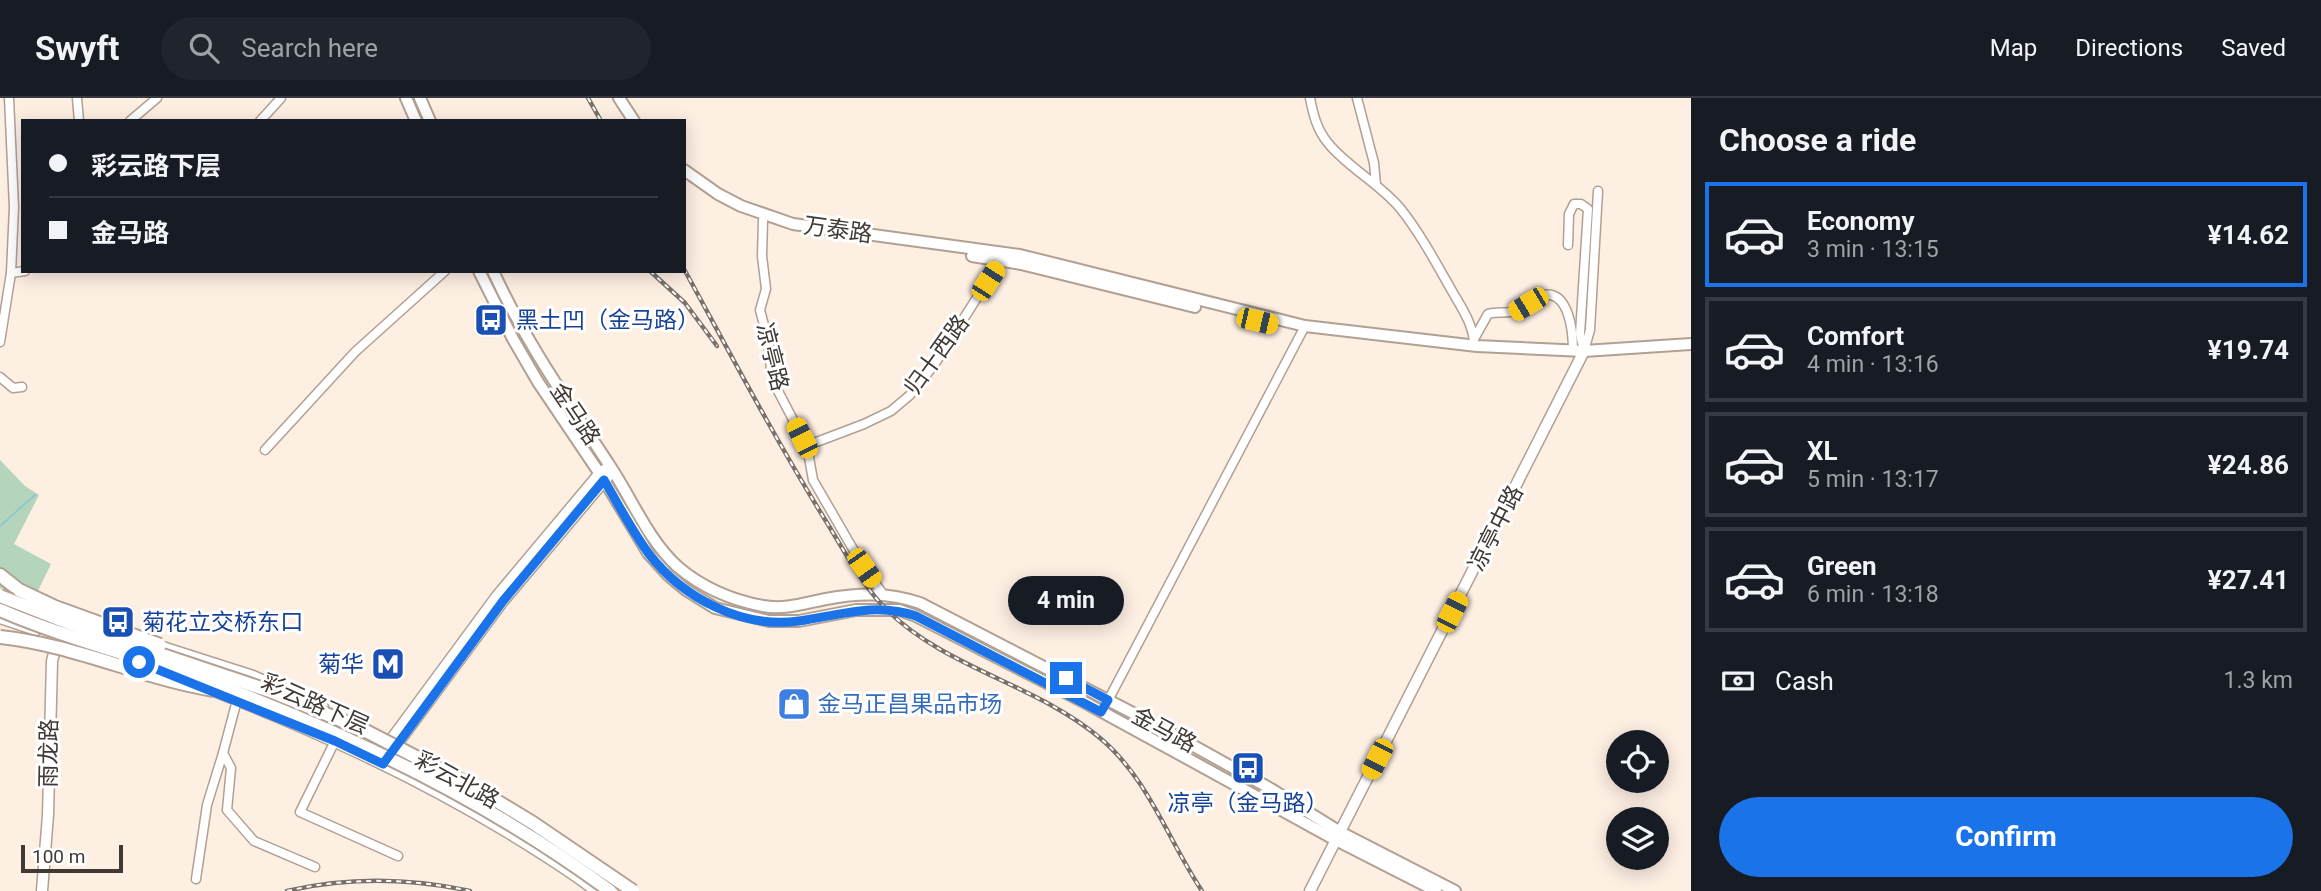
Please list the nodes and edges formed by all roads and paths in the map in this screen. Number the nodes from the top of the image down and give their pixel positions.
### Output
1 (9, 98) edge
2 (77, 98) edge
3 (157, 98) edge
4 (281, 98) edge
5 (407, 98) edge
6 (420, 98) edge
7 (619, 98) edge
8 (625, 98) edge
9 (1310, 98) edge
10 (1357, 98) edge
11 (79, 119) edge
12 (132, 119) edge
13 (262, 119) edge
14 (415, 119) edge
15 (428, 119) edge
16 (633, 119) edge
17 (639, 119) edge
18 (686, 171) edge
19 (686, 177) edge
20 (1376, 185) junction
21 (1598, 191) dead end
22 (763, 220) junction
23 (1568, 244) dead end
24 (1003, 257) junction
25 (21, 271) edge
26 (11, 272) junction
27 (443, 273) edge
28 (481, 273) edge
29 (494, 273) edge
30 (1304, 328) junction
31 (0, 342) edge
32 (1474, 342) junction
33 (1691, 344) edge
34 (1691, 350) edge
35 (1579, 353) junction
36 (0, 377) edge
37 (22, 387) dead end
38 (806, 446) junction
39 (265, 450) dead end
40 (612, 469) junction
41 (602, 477) junction
42 (0, 575) edge
43 (883, 594) junction
44 (0, 595) edge
45 (0, 610) edge
46 (64, 616) junction
47 (0, 618) edge
48 (0, 637) edge
49 (58, 637) junction
50 (268, 697) junction
51 (237, 700) junction
52 (1108, 700) junction
53 (1101, 712) junction
54 (335, 741) junction
55 (395, 741) junction
56 (223, 752) junction
57 (380, 762) junction
58 (1338, 836) junction
59 (398, 856) dead end
60 (314, 867) dead end
61 (197, 879) dead end
62 (42, 891) edge
63 (596, 891) edge
64 (610, 891) edge
65 (633, 891) edge
66 (640, 891) edge
67 (1310, 891) edge
68 (1436, 891) edge
69 (1455, 891) edge

1 - 26 street
2 - 11 street
3 - 12 street
4 - 13 street
5 - 14 main road
6 - 15 main road
7 - 16 main road
8 - 17 main road
9 - 20 street
10 - 20 street
18 - 24 main road, 万泰路
19 - 22 main road, 万泰路
20 - 32 street
21 - 35 street
22 - 24 main road, 万泰路
22 - 38 street, 凉亭路
23 - 35 street
24 - 30 main road
24 - 38 street, 归十西路
25 - 26 street
26 - 31 street
27 - 39 street
28 - 41 main road, 金马路
29 - 40 main road, 金马路
30 - 32 main road
30 - 35 main road
30 - 52 street
32 - 35 main road
32 - 35 street
33 - 35 main road
34 - 35 main road
35 - 58 street, 凉亭中路
36 - 37 street
38 - 43 street, 凉亭路
40 - 41 street
40 - 43 main road, 金马路
41 - 53 main road, 金马路
41 - 55 street
42 - 50 highway, bridge
43 - 52 main road, 金马路
44 - 46 street, 彩云路下层
44 - 50 highway, bridge
45 - 50 highway, bridge
46 - 49 street, 雨龙路
46 - 55 street, 彩云路下层
47 - 49 street, 彩云路下层
48 - 50 highway, bridge
49 - 51 street, 彩云路下层
49 - 62 street, 雨龙路
50 - 64 highway, 彩云北路, bridge
50 - 65 highway, 彩云北路, bridge
51 - 54 street, 彩云路下层
51 - 56 street
52 - 53 street
52 - 58 main road, 金马路
53 - 58 main road, 金马路
54 - 57 street, 彩云路下层
54 - 59 street
55 - 57 street
55 - 66 street, 彩云路下层
56 - 60 street
56 - 61 street
57 - 63 street, 彩云路下层
58 - 67 street, 凉亭中路
58 - 68 main road, 金马路
58 - 69 main road, 金马路

